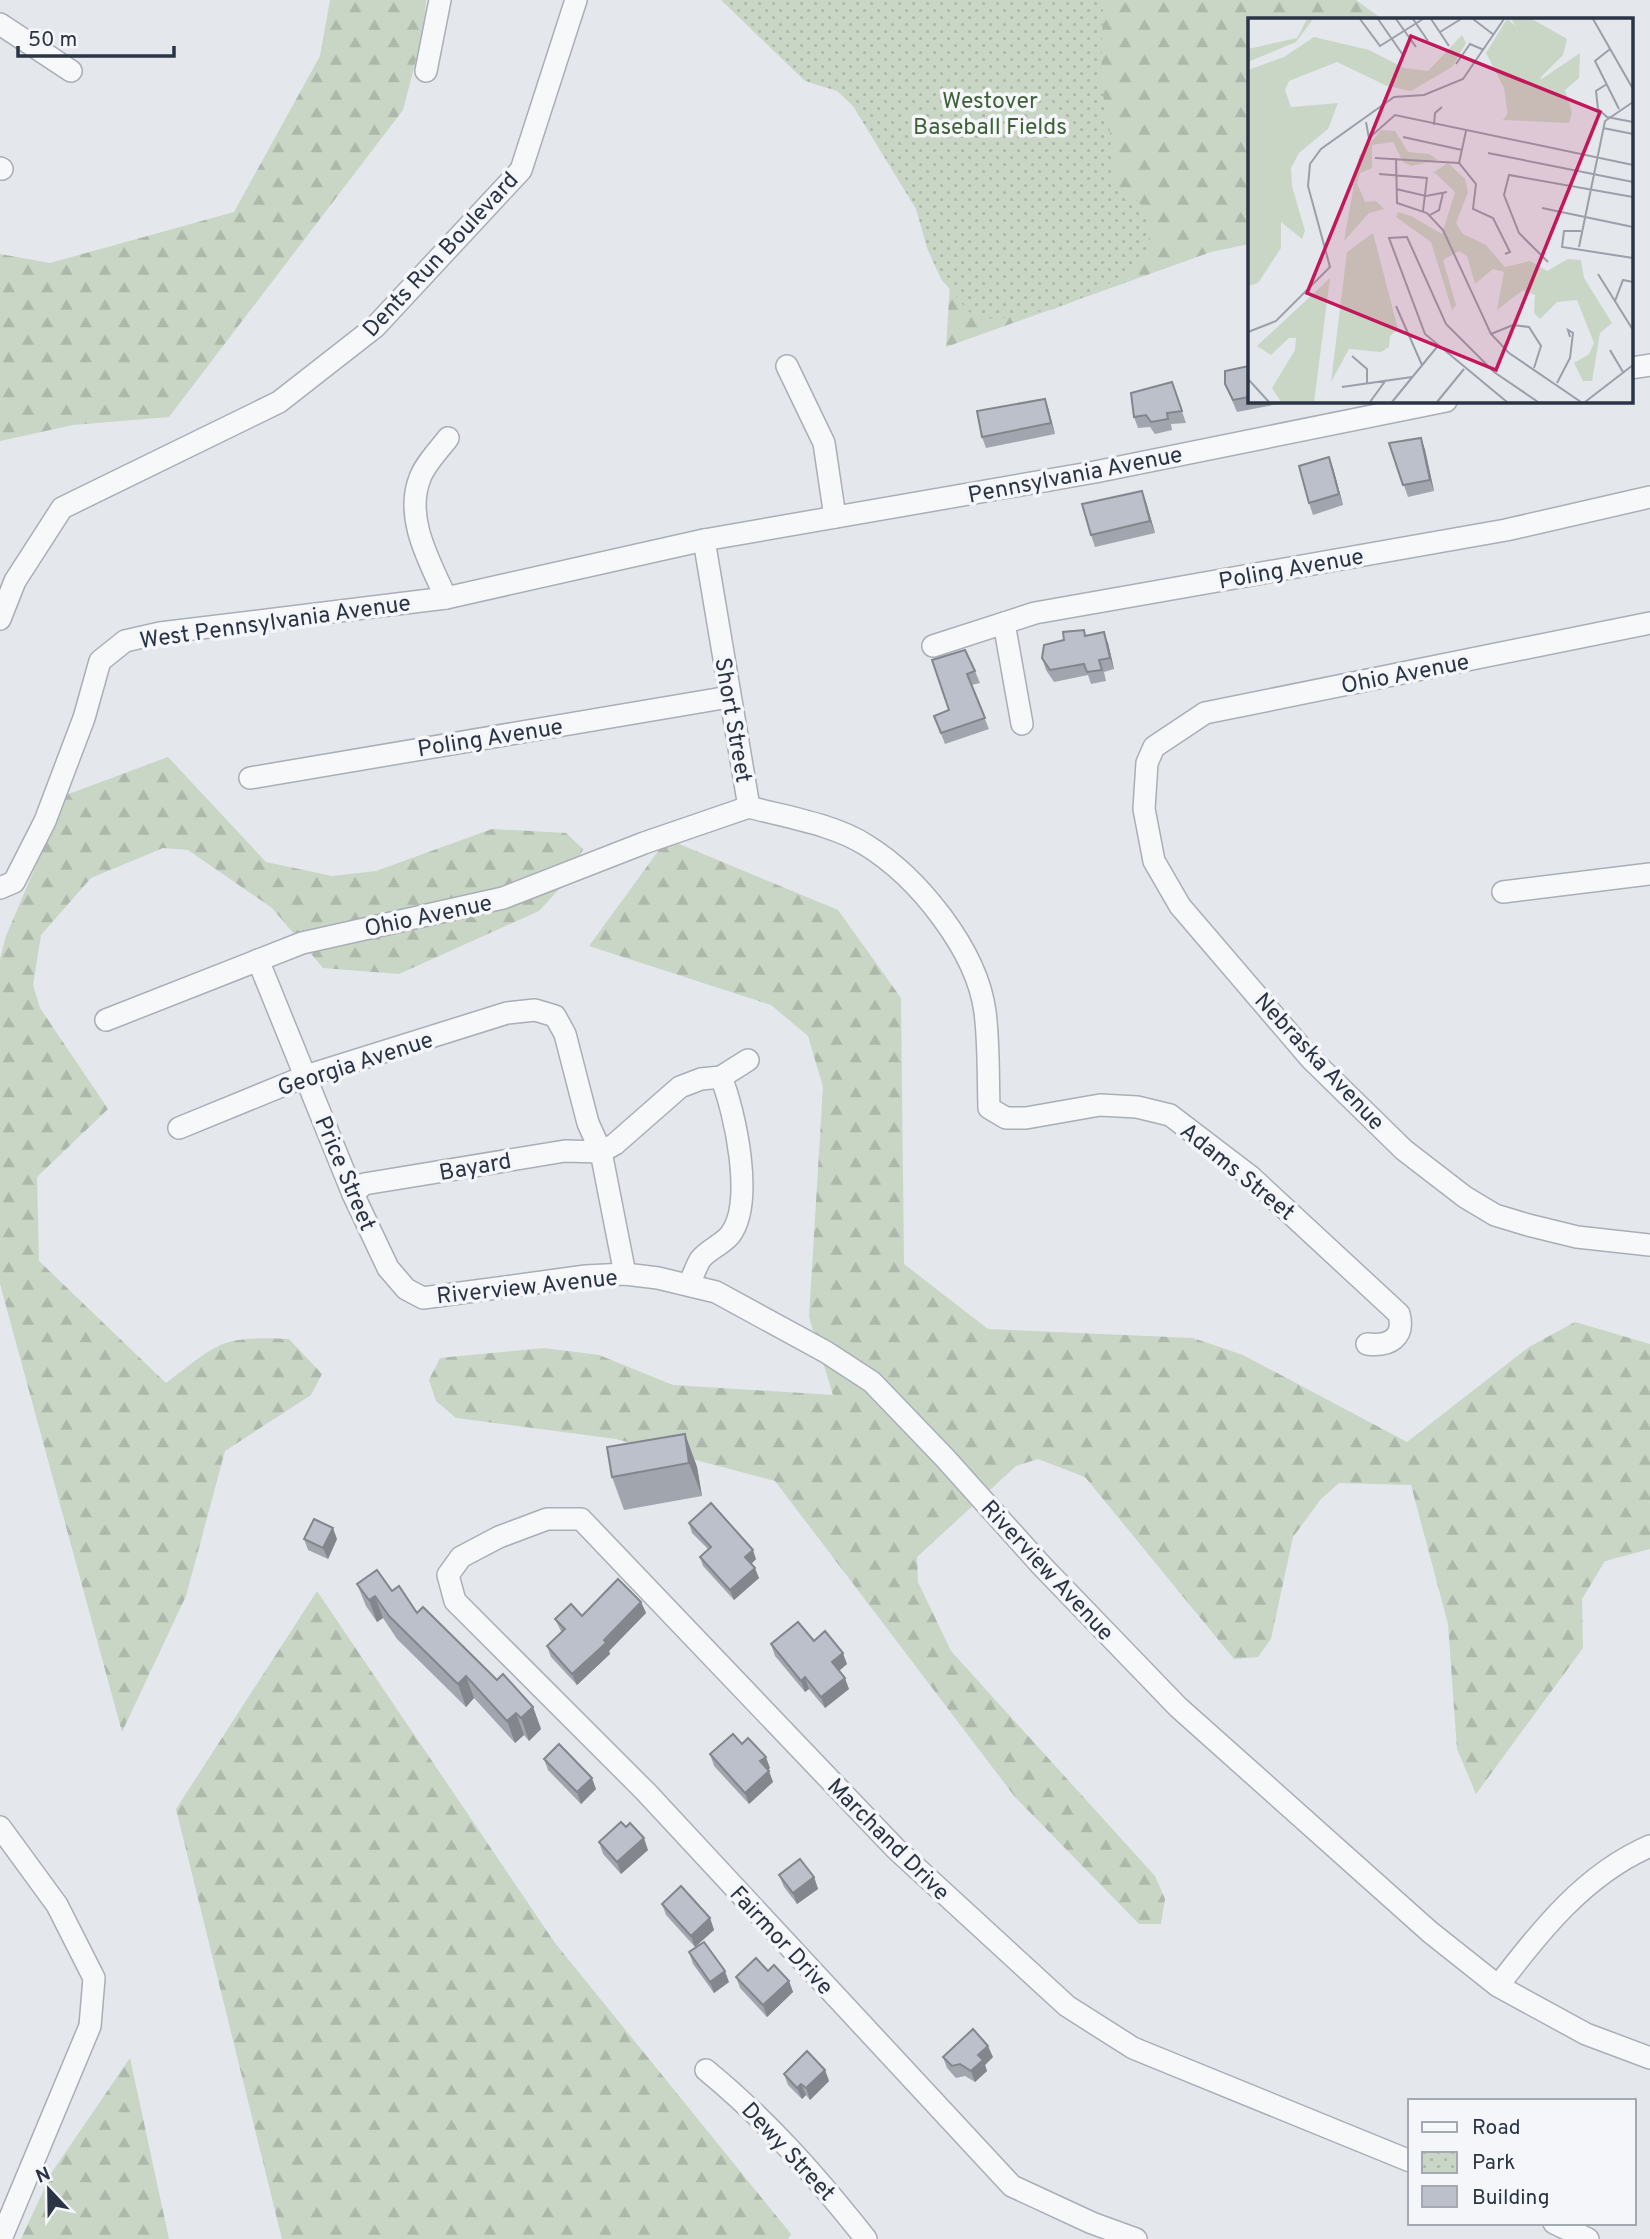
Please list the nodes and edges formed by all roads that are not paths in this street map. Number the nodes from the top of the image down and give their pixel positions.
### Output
1 (440, 0) edge
2 (576, 0) edge
3 (0, 24) edge
4 (71, 71) dead end
5 (426, 71) dead end
6 (1650, 365) edge
7 (786, 366) dead end
8 (1632, 368) edge
9 (1441, 402) edge
10 (448, 438) dead end
11 (1650, 497) edge
12 (835, 517) junction
13 (704, 540) junction
14 (446, 598) junction
15 (0, 619) edge
16 (1004, 623) junction
17 (1650, 623) edge
18 (933, 646) dead end
19 (729, 697) junction
20 (1022, 724) dead end
21 (1165, 737) joint
22 (250, 778) dead end
23 (749, 807) junction
24 (1650, 874) edge
25 (0, 888) edge
26 (1503, 892) dead end
27 (258, 960) junction
28 (106, 1020) dead end
29 (748, 1060) dead end
30 (306, 1076) junction
31 (721, 1077) junction
32 (989, 1108) joint
33 (179, 1128) dead end
34 (601, 1152) junction
35 (353, 1194) junction
36 (1650, 1245) edge
37 (388, 1268) joint
38 (625, 1275) junction
39 (689, 1284) junction
40 (1367, 1344) dead end
41 (456, 1601) joint
42 (2, 1831) edge
43 (1650, 1846) edge
44 (1498, 1986) junction
45 (1650, 2058) edge
46 (706, 2070) dead end
47 (1408, 2160) edge
48 (1558, 2225) edge
49 (1, 2239) edge
50 (866, 2239) edge
51 (1136, 2239) edge
52 (1588, 2239) edge

1 - 5 street
2 - 15 street, Dents Run Boulevard
3 - 4 street
6 - 8 street
7 - 12 street
9 - 12 street, Pennsylvania Avenue
10 - 14 street
11 - 16 street, Poling Avenue
12 - 13 street, Pennsylvania Avenue
13 - 14 street, West Pennsylvania Avenue
13 - 19 street, Short Street
14 - 25 street, West Pennsylvania Avenue
16 - 18 street, Poling Avenue
16 - 20 street
17 - 21 street, Ohio Avenue
19 - 22 street, Poling Avenue
19 - 23 street, Short Street
21 - 36 street, Nebraska Avenue
23 - 27 street, Ohio Avenue
23 - 32 street, Short Street
24 - 26 street
27 - 28 street, Ohio Avenue
27 - 30 street, Price Street
29 - 31 street
30 - 33 street, Georgia Avenue
30 - 34 street, Georgia Avenue
30 - 35 street, Price Street
31 - 34 street
31 - 39 street
32 - 40 street, Adams Street
34 - 35 street, Bayard
34 - 38 street
35 - 37 street, Price Street
37 - 38 street, Riverview Avenue
38 - 39 street, Riverview Avenue
39 - 44 street, Riverview Avenue
41 - 47 street, Marchand Drive
41 - 51 street, Fairmor Drive
42 - 49 street
43 - 44 street
44 - 45 street, Riverview Avenue
46 - 50 street, Dewy Street
48 - 52 street

